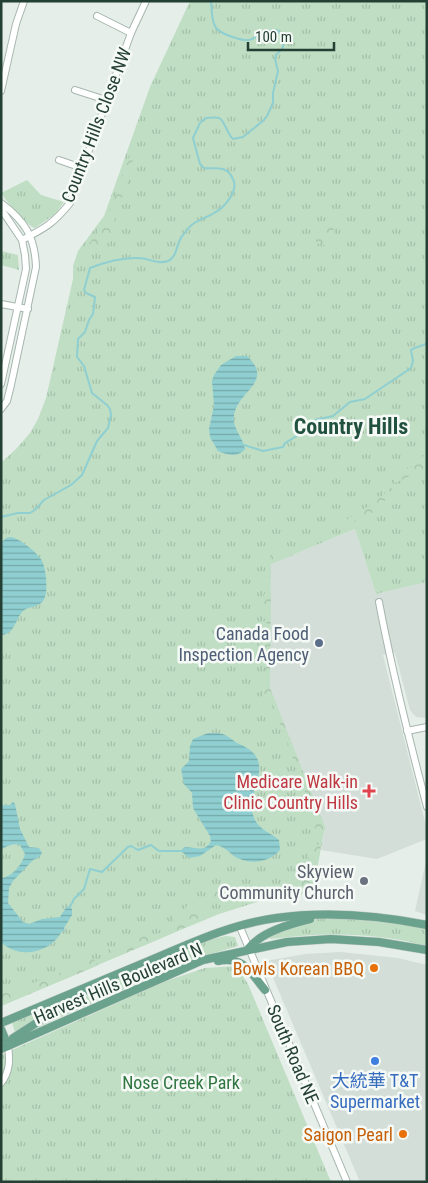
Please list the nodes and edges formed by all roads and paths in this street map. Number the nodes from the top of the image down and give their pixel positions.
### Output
1 (24, 1) edge
2 (146, 1) edge
3 (97, 16) dead end
4 (131, 33) junction
5 (75, 90) dead end
6 (1, 91) edge
7 (106, 100) junction
8 (59, 160) dead end
9 (82, 168) junction
10 (1, 203) edge
11 (1, 209) edge
12 (31, 235) junction
13 (22, 240) junction
14 (1, 304) edge
15 (18, 307) junction
16 (28, 309) junction
17 (1, 383) edge
18 (11, 385) junction
19 (1, 409) edge
20 (379, 602) dead end
21 (427, 727) edge
22 (407, 732) junction
23 (427, 807) edge
24 (324, 915) junction
25 (427, 925) edge
26 (240, 926) junction
27 (248, 950) junction
28 (427, 950) edge
29 (177, 971) junction
30 (103, 980) junction
31 (265, 990) junction
32 (1, 1023) edge
33 (1, 1029) edge
34 (5, 1048) edge
35 (1, 1083) edge
36 (347, 1182) edge

1 - 6 street
2 - 4 street, Country Hills Close NW
3 - 4 street
4 - 7 street, Country Hills Close NW
5 - 7 street
7 - 9 street, Country Hills Close NW
8 - 9 street
9 - 12 street, Country Hills Close NW
10 - 12 street
11 - 13 street
12 - 13 street, Country Hills Close NW
12 - 16 street
13 - 15 street
14 - 15 street
15 - 16 street
15 - 17 street
16 - 18 street
17 - 18 street
18 - 19 street
20 - 22 street
21 - 22 street
22 - 23 street
24 - 25 main road, Harvest Hills Boulevard N
24 - 26 main road, Harvest Hills Boulevard N
24 - 27 main road
26 - 27 street, South Road NE
26 - 30 main road, Harvest Hills Boulevard N
27 - 28 main road, Harvest Hills Boulevard N
27 - 29 main road, Harvest Hills Boulevard N
27 - 31 street, South Road NE
29 - 31 main road
29 - 34 main road, Harvest Hills Boulevard N
30 - 32 main road, Harvest Hills Boulevard N
30 - 34 main road
31 - 36 street, South Road NE
33 - 34 main road
34 - 35 street

